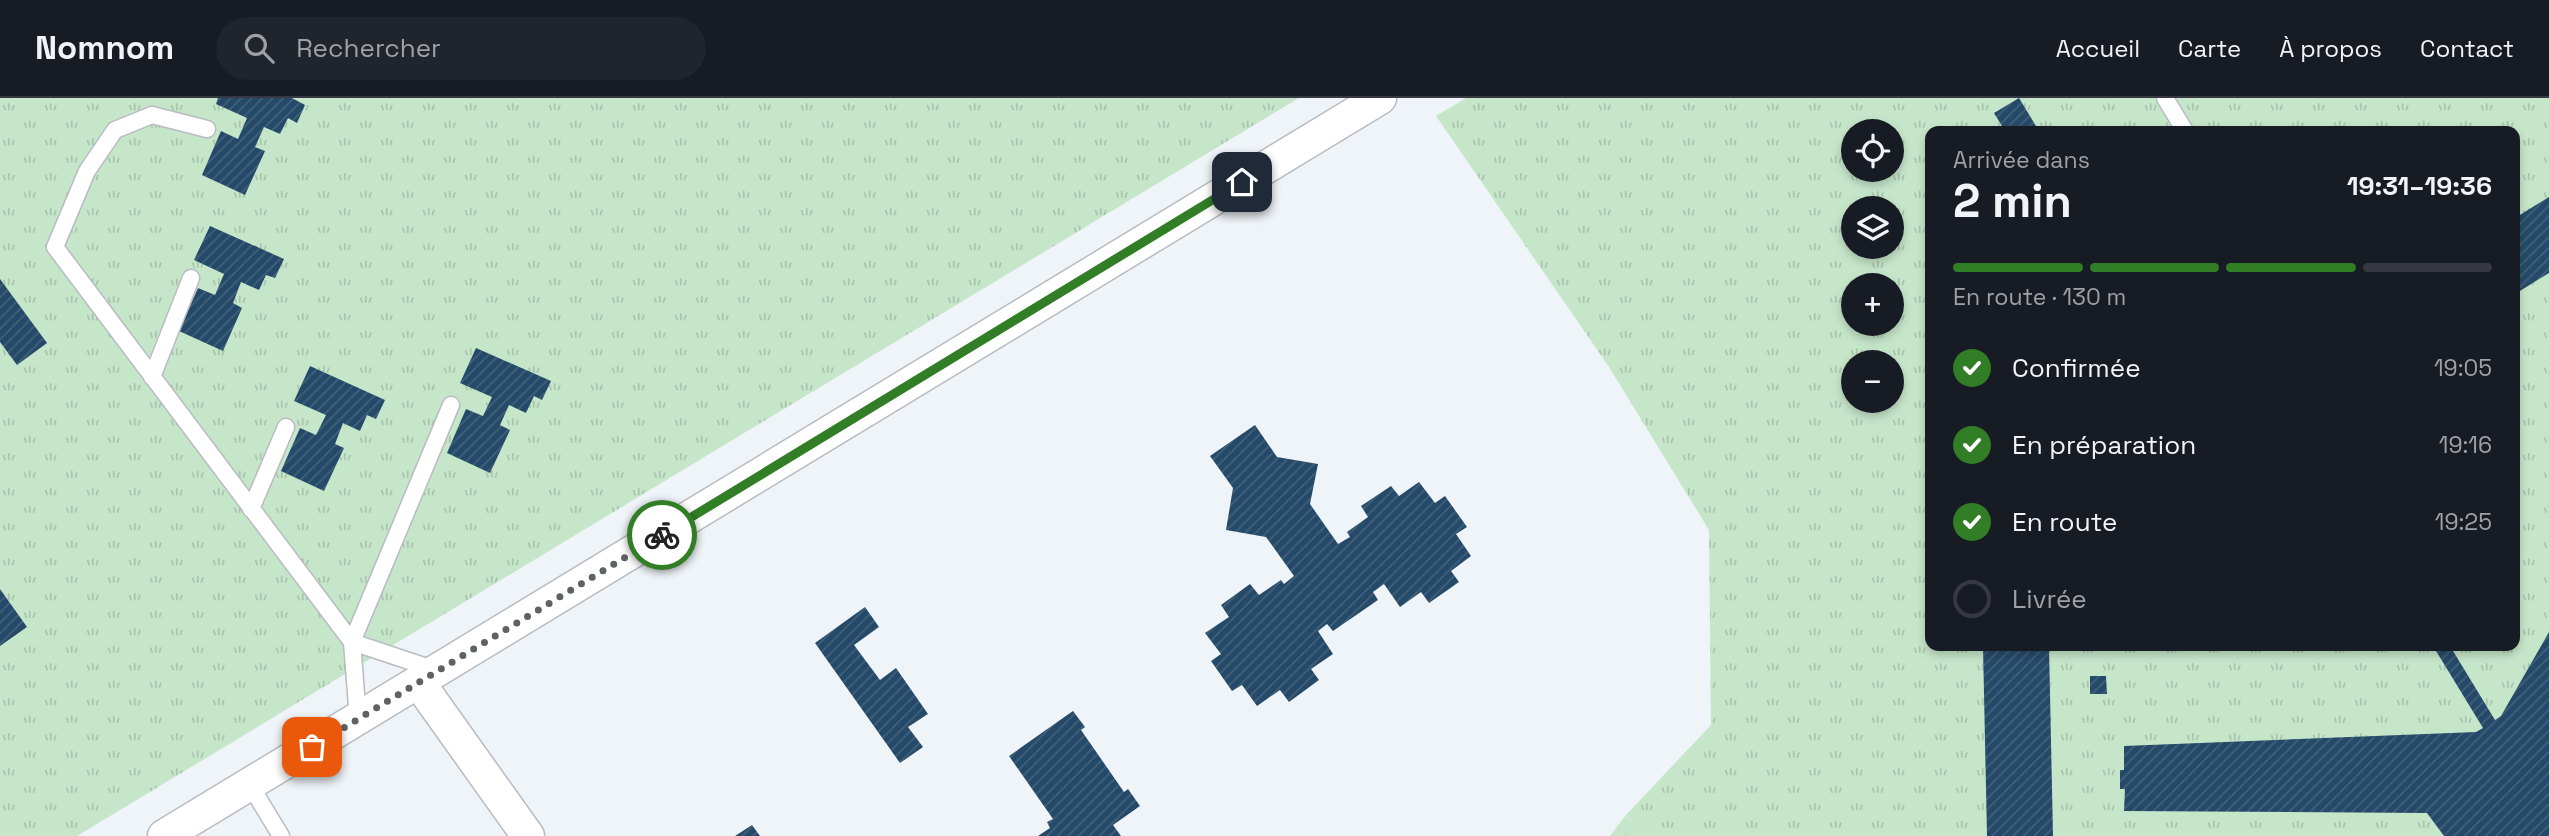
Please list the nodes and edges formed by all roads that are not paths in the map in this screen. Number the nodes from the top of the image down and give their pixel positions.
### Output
1 (1380, 98) edge
2 (2165, 98) edge
3 (2182, 126) edge
4 (207, 129) dead end
5 (191, 278) dead end
6 (152, 377) junction
7 (451, 405) dead end
8 (286, 427) dead end
9 (251, 509) junction
10 (352, 642) junction
11 (428, 677) junction
12 (358, 719) junction
13 (250, 785) junction
14 (164, 836) edge
15 (281, 836) edge
16 (528, 836) edge

1 - 11 street
2 - 3 lane
4 - 6 lane
5 - 6 lane
6 - 9 lane
7 - 10 lane
8 - 9 lane
9 - 10 lane
10 - 11 lane
10 - 12 lane
11 - 12 street
11 - 16 street
12 - 13 street
13 - 14 street
13 - 15 lane

